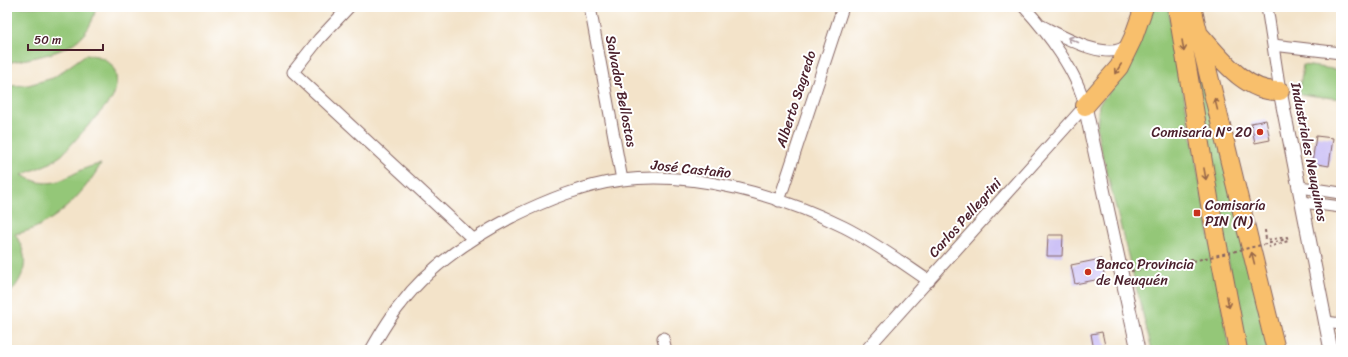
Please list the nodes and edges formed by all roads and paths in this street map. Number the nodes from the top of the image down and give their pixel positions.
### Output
1 (349, 7) edge
2 (590, 7) edge
3 (842, 7) edge
4 (1024, 7) edge
5 (1144, 7) edge
6 (1177, 7) edge
7 (1192, 7) edge
8 (1267, 7) edge
9 (1041, 26) junction
10 (1197, 32) junction
11 (1133, 38) junction
12 (1273, 45) junction
13 (1341, 53) edge
14 (1280, 92) junction
15 (1085, 106) junction
16 (622, 180) junction
17 (1300, 187) junction
18 (1341, 193) edge
19 (779, 201) junction
20 (1302, 202) junction
21 (1341, 207) edge
22 (1265, 230) dead end
23 (473, 239) junction
24 (1287, 239) junction
25 (1269, 247) dead end
26 (1121, 273) junction
27 (929, 281) junction
28 (1326, 322) junction
29 (1341, 324) edge
30 (662, 338) dead end
31 (371, 350) edge
32 (666, 350) edge
33 (866, 350) edge
34 (1138, 350) edge
35 (1238, 350) edge
36 (1276, 350) edge
37 (1331, 350) edge

1 - 23 street
2 - 16 street, Salvador Bellostas
3 - 19 street, Alberto Sagredo
4 - 9 street
5 - 11 highway
6 -> 35 highway
7 - 10 highway
8 - 12 street, Industriales Neuquinos
11 -> 9 street
9 - 15 street
10 - 14 highway
36 -> 10 highway
11 -> 15 highway
12 - 13 street
12 - 14 street, Industriales Neuquinos
14 - 17 street, Industriales Neuquinos
15 - 26 street
15 - 27 street, Carlos Pellegrini
16 - 19 street, José Castaño
16 - 23 street, José Castaño
17 - 18 street
17 - 20 street, Industriales Neuquinos
19 - 27 street, José Castaño
20 - 21 street
20 - 28 street, Industriales Neuquinos
22 - 24 path
23 - 31 street, José Castaño
24 - 25 path
24 - 26 path, bridge
26 - 34 street
27 - 33 street, Carlos Pellegrini
28 - 29 street
28 - 37 street, Industriales Neuquinos
30 - 32 street

